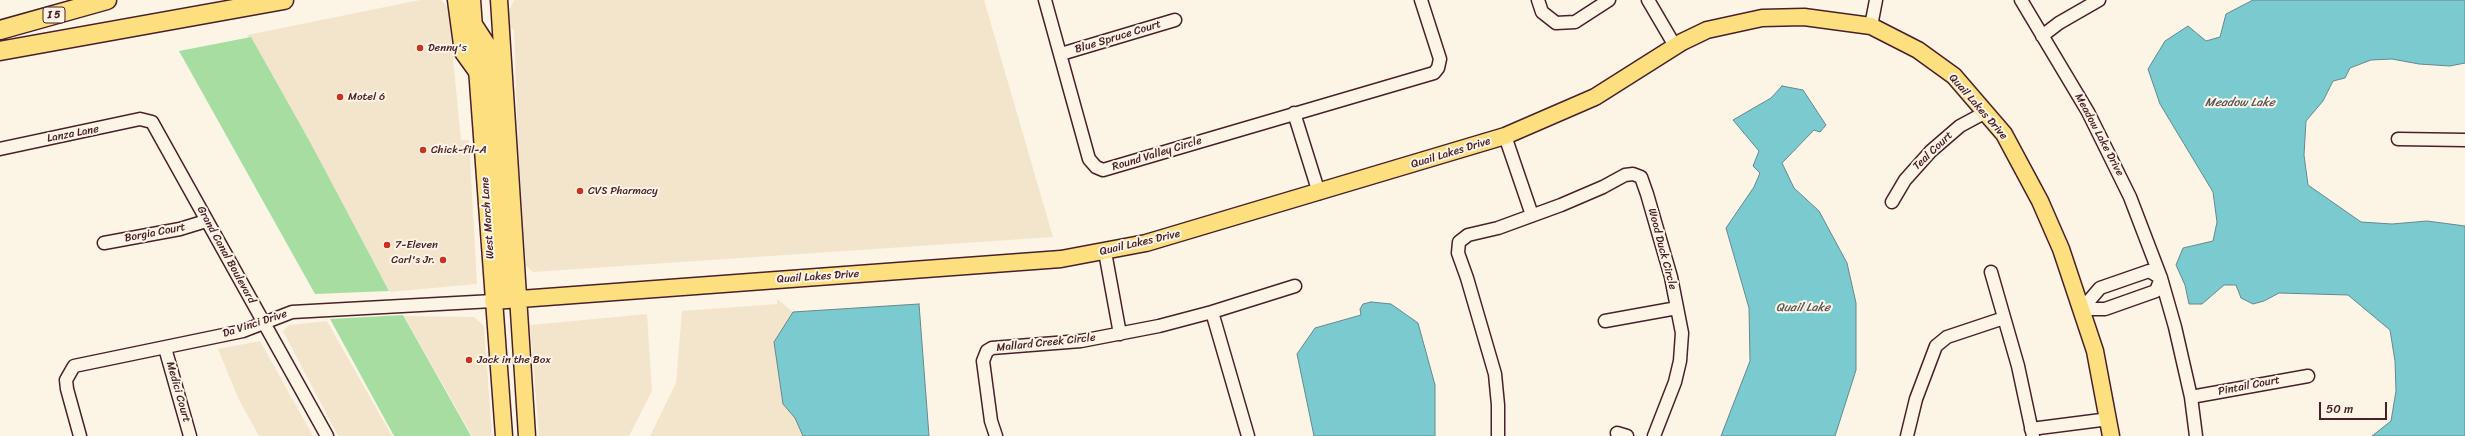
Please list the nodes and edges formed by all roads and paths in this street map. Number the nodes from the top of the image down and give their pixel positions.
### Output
1 (107, 0) edge
2 (284, 0) edge
3 (457, 0) edge
4 (472, 0) edge
5 (499, 0) edge
6 (1045, 0) edge
7 (1421, 0) edge
8 (1538, 0) edge
9 (1609, 0) edge
10 (1648, 0) edge
11 (1876, 0) edge
12 (2021, 0) edge
13 (2099, 0) edge
14 (1175, 20) dead end
15 (474, 23) junction
16 (1871, 26) junction
17 (0, 30) edge
18 (2042, 36) junction
19 (1675, 46) junction
20 (0, 51) edge
21 (1061, 54) junction
22 (477, 70) junction
23 (1986, 112) junction
24 (1294, 113) junction
25 (146, 119) joint
26 (1505, 136) junction
27 (2398, 139) dead end
28 (2465, 140) edge
29 (0, 149) edge
30 (1319, 193) junction
31 (1892, 202) dead end
32 (1532, 215) junction
33 (206, 221) junction
34 (104, 243) dead end
35 (1105, 252) junction
36 (1991, 272) dead end
37 (2161, 278) junction
38 (1295, 286) dead end
39 (519, 298) junction
40 (493, 301) junction
41 (1677, 308) junction
42 (2082, 309) junction
43 (1212, 312) junction
44 (2004, 318) junction
45 (1605, 321) dead end
46 (263, 322) junction
47 (1120, 334) junction
48 (165, 348) junction
49 (2308, 376) dead end
50 (2191, 397) junction
51 (2109, 419) junction
52 (2032, 433) edge
53 (80, 436) edge
54 (190, 436) edge
55 (327, 436) edge
56 (504, 436) edge
57 (528, 436) edge
58 (996, 436) edge
59 (1248, 436) edge
60 (1498, 436) edge
61 (1654, 436) edge
62 (1907, 436) edge
63 (2111, 436) edge
64 (2196, 436) edge

1 - 17 highway, I 5
2 - 20 highway
3 - 22 highway
4 - 15 main road, West March Lane
5 - 39 main road
6 - 21 street, Round Valley Circle
7 - 24 street, Round Valley Circle
8 - 9 street
10 - 19 street
11 - 16 street
12 - 18 street, Meadow Lake Drive
13 - 18 street
14 - 21 street, Blue Spruce Court
15 - 22 main road, West March Lane
15 - 39 main road
16 - 19 main road, Quail Lakes Drive
16 - 23 main road, Quail Lakes Drive
18 - 37 street, Meadow Lake Drive
19 - 26 main road, Quail Lakes Drive
21 - 24 street, Round Valley Circle
22 - 40 main road, West March Lane
23 - 31 street, Teal Court
23 - 42 main road, Quail Lakes Drive
24 - 30 street
25 - 29 street, Lanza Lane
25 - 33 street, Grand Canal Boulevard
26 - 30 main road, Quail Lakes Drive
26 - 32 street
27 - 28 street
30 - 35 main road, Quail Lakes Drive
32 - 41 street, Wood Duck Circle
32 - 60 street, Wood Duck Circle
33 - 34 street, Borgia Court
33 - 46 street, Grand Canal Boulevard
35 - 39 main road, Quail Lakes Drive
35 - 47 street
36 - 44 street
37 - 42 street
37 - 42 street
37 - 50 street, Meadow Lake Drive
38 - 43 street, Mallard Creek Circle
39 - 40 main road, Da Vinci Drive
39 - 57 main road
40 - 46 street, Da Vinci Drive
40 - 56 main road, West March Lane
41 - 45 street
41 - 61 street, Wood Duck Circle
42 - 51 main road, Quail Lakes Drive
43 - 47 street, Mallard Creek Circle
43 - 59 street
44 - 52 street
44 - 62 street
46 - 48 street, Da Vinci Drive
46 - 55 street, Grand Canal Boulevard
47 - 58 street, Mallard Creek Circle
48 - 53 street, Da Vinci Drive
48 - 54 street, Medici Court
49 - 50 street, Pintail Court
50 - 64 street, Meadow Lake Drive
51 - 52 street
51 - 63 main road, Quail Lakes Drive

